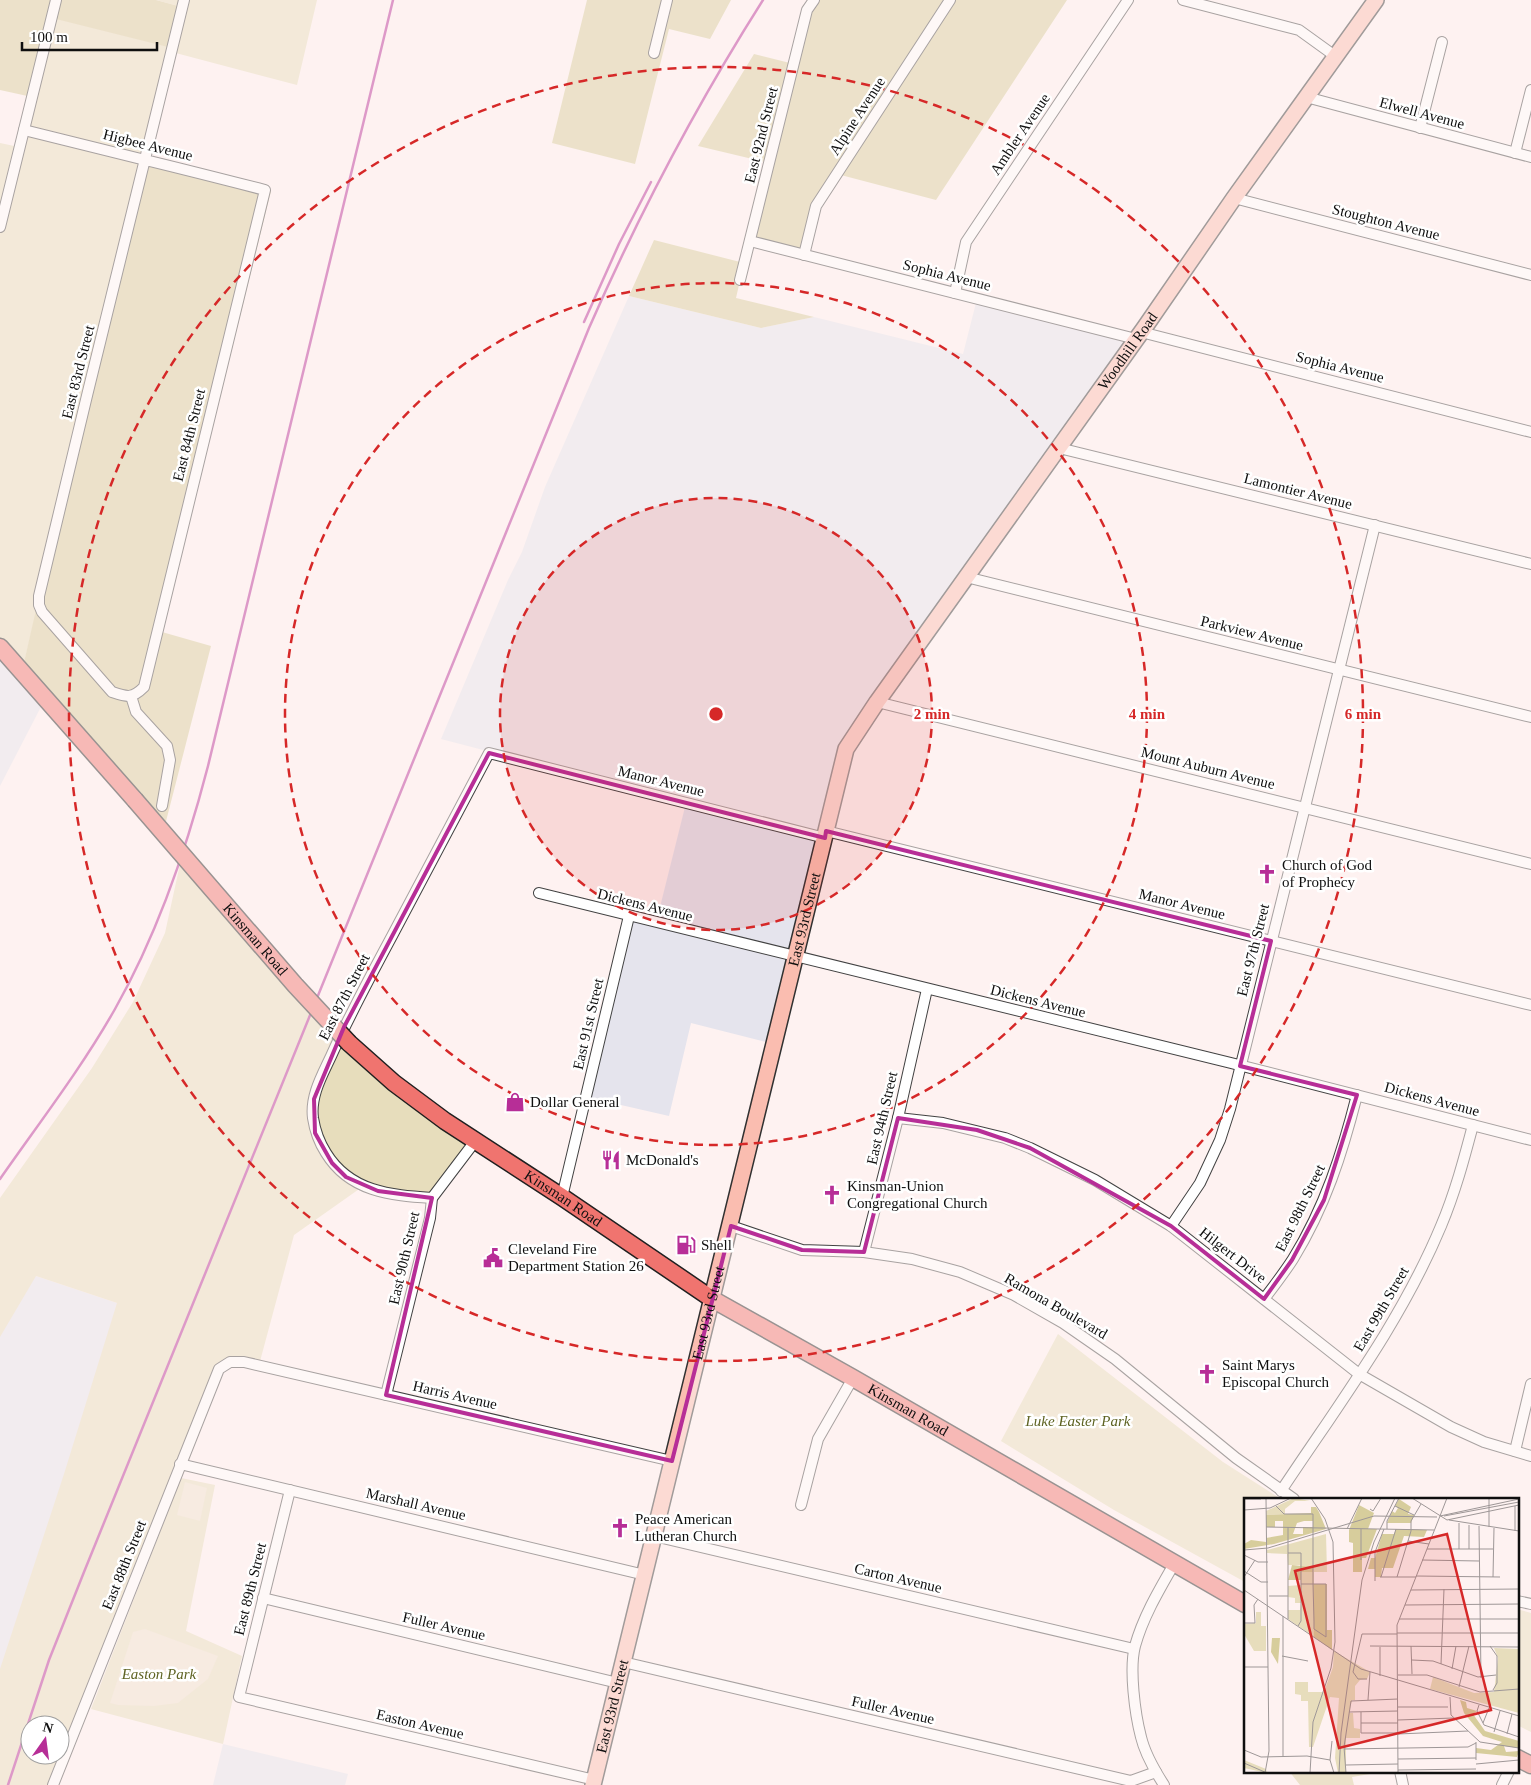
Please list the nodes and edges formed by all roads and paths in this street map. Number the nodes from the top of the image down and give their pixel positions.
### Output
1 (56, 0) edge
2 (184, 0) edge
3 (667, 0) edge
4 (814, 0) edge
5 (950, 0) edge
6 (1128, 0) edge
7 (1183, 0) edge
8 (1376, 0) edge
9 (1442, 42) dead end
10 (654, 53) dead end
11 (1335, 56) junction
12 (1531, 90) edge
13 (1306, 97) junction
14 (1420, 128) junction
15 (24, 130) junction
16 (1515, 153) junction
17 (1531, 157) edge
18 (145, 160) junction
19 (265, 190) joint
20 (1234, 198) junction
21 (0, 227) edge
22 (750, 241) junction
23 (804, 255) junction
24 (1531, 275) edge
25 (740, 280) dead end
26 (954, 293) junction
27 (1139, 335) junction
28 (1531, 432) edge
29 (1058, 448) junction
30 (1375, 526) junction
31 (1531, 564) edge
32 (966, 576) junction
33 (0, 647) edge
34 (1339, 670) junction
35 (131, 696) junction
36 (877, 702) junction
37 (1531, 717) edge
38 (490, 753) joint
39 (162, 806) dead end
40 (1305, 807) junction
41 (825, 834) junction
42 (1531, 864) edge
43 (538, 893) dead end
44 (630, 916) junction
45 (1271, 941) junction
46 (794, 957) junction
47 (927, 989) junction
48 (1531, 1005) edge
49 (1240, 1066) junction
50 (1357, 1095) junction
51 (898, 1118) junction
52 (1473, 1125) junction
53 (476, 1140) junction
54 (1531, 1140) edge
55 (562, 1197) junction
56 (432, 1198) junction
57 (731, 1226) junction
58 (1171, 1226) junction
59 (864, 1252) junction
60 (712, 1299) junction
61 (1264, 1299) junction
62 (230, 1362) joint
63 (1359, 1374) junction
64 (853, 1378) junction
65 (1531, 1384) edge
66 (386, 1395) junction
67 (1514, 1452) junction
68 (1531, 1456) edge
69 (672, 1461) junction
70 (180, 1464) junction
71 (290, 1490) junction
72 (1281, 1491) junction
73 (1292, 1498) edge
74 (801, 1505) dead end
75 (654, 1536) junction
76 (1174, 1564) junction
77 (645, 1575) junction
78 (263, 1598) junction
79 (1518, 1601) edge
80 (1244, 1603) edge
81 (1531, 1604) edge
82 (1134, 1649) junction
83 (623, 1662) junction
84 (618, 1683) junction
85 (239, 1696) joint
86 (1518, 1758) edge
87 (1531, 1765) edge
88 (1156, 1772) junction
89 (1400, 1772) edge
90 (1508, 1772) edge
91 (594, 1783) edge
92 (53, 1785) edge
93 (1164, 1785) edge
94 (1403, 1785) edge
95 (1502, 1785) edge

1 - 15 street
2 - 18 street, East 83rd Street
3 - 10 street
4 - 22 street, East 92nd Street
5 - 23 street, Alpine Avenue
6 - 26 street, Ambler Avenue
7 - 11 street
8 - 11 main road, Woodhill Road
9 - 14 street
11 - 13 main road, Woodhill Road
12 - 16 street
13 - 14 street, Elwell Avenue
13 - 20 main road, Woodhill Road
14 - 16 street, Elwell Avenue
15 - 18 street, Higbee Avenue
15 - 21 street
16 - 17 street, Elwell Avenue
18 - 19 street, Higbee Avenue
18 - 35 street, East 83rd Street
19 - 35 street, East 84th Street
20 - 24 street, Stoughton Avenue
20 - 27 main road, Woodhill Road
22 - 23 street, Sophia Avenue
22 - 25 street, East 92nd Street
23 - 26 street, Sophia Avenue
26 - 27 street, Sophia Avenue
27 - 28 street, Sophia Avenue
27 - 29 main road, Woodhill Road
29 - 30 street, Lamontier Avenue
29 - 32 main road, Woodhill Road
30 - 31 street, Lamontier Avenue
30 - 34 street, East 97th Street
32 - 34 street, Parkview Avenue
32 - 36 main road, Woodhill Road
33 - 53 main road, Kinsman Road, bridge
34 - 37 street, Parkview Avenue
34 - 40 street, East 97th Street
35 - 39 street
36 - 40 street, Mount Auburn Avenue
36 - 41 main road, East 93rd Street
38 - 41 street, Manor Avenue
38 - 56 street, East 87th Street
40 - 42 street, Mount Auburn Avenue
40 - 45 street, East 97th Street
41 - 45 street, Manor Avenue
41 - 46 main road, East 93rd Street
43 - 44 street, Dickens Avenue
44 - 46 street, Dickens Avenue
44 - 55 street, East 91st Street
45 - 48 street, Manor Avenue
45 - 49 street, East 97th Street
46 - 47 street, Dickens Avenue
46 - 57 main road, East 93rd Street
47 - 49 street, Dickens Avenue
47 - 51 street, East 94th Street
49 - 50 street, Dickens Avenue
49 - 58 street, East 97th Street
50 - 52 street, Dickens Avenue
50 - 61 street, East 98th Street
51 - 58 street, Hilgert Drive
51 - 59 street, East 94th Street
52 - 54 street, Dickens Avenue
52 - 63 street, East 99th Street
53 - 55 main road, Kinsman Road
53 - 56 street, East 90th Street
55 - 60 main road, Kinsman Road
56 - 66 street, East 90th Street
57 - 59 street, Ramona Boulevard
57 - 60 main road, East 93rd Street
58 - 61 street, Hilgert Drive
59 - 72 street, Ramona Boulevard
60 - 64 main road, Kinsman Road
60 - 69 main road, East 93rd Street
61 - 63 street, Hilgert Drive
62 - 66 street, Harris Avenue
62 - 70 street, East 88th Street
63 - 67 street, Hilgert Drive
63 - 72 street, East 99th Street
64 - 74 street
64 - 76 main road, Kinsman Road
65 - 67 street
66 - 69 street, Harris Avenue
67 - 68 street, Hilgert Drive
69 - 75 main road, East 93rd Street
70 - 71 street, Marshall Avenue
70 - 92 street, East 88th Street
71 - 77 street, Marshall Avenue
71 - 78 street, East 89th Street
72 - 73 street, Ramona Boulevard
75 - 77 main road, East 93rd Street
75 - 82 street, Carton Avenue
76 - 80 main road, Kinsman Road
76 - 82 street
77 - 83 main road, East 93rd Street
78 - 84 street, Fuller Avenue
78 - 85 street, East 89th Street
79 - 81 street
82 - 88 street
83 - 84 main road, East 93rd Street
83 - 88 street, Fuller Avenue
84 - 91 main road, East 93rd Street
85 - 91 street, Easton Avenue
86 - 87 main road
88 - 93 street
89 - 94 street
90 - 95 street

